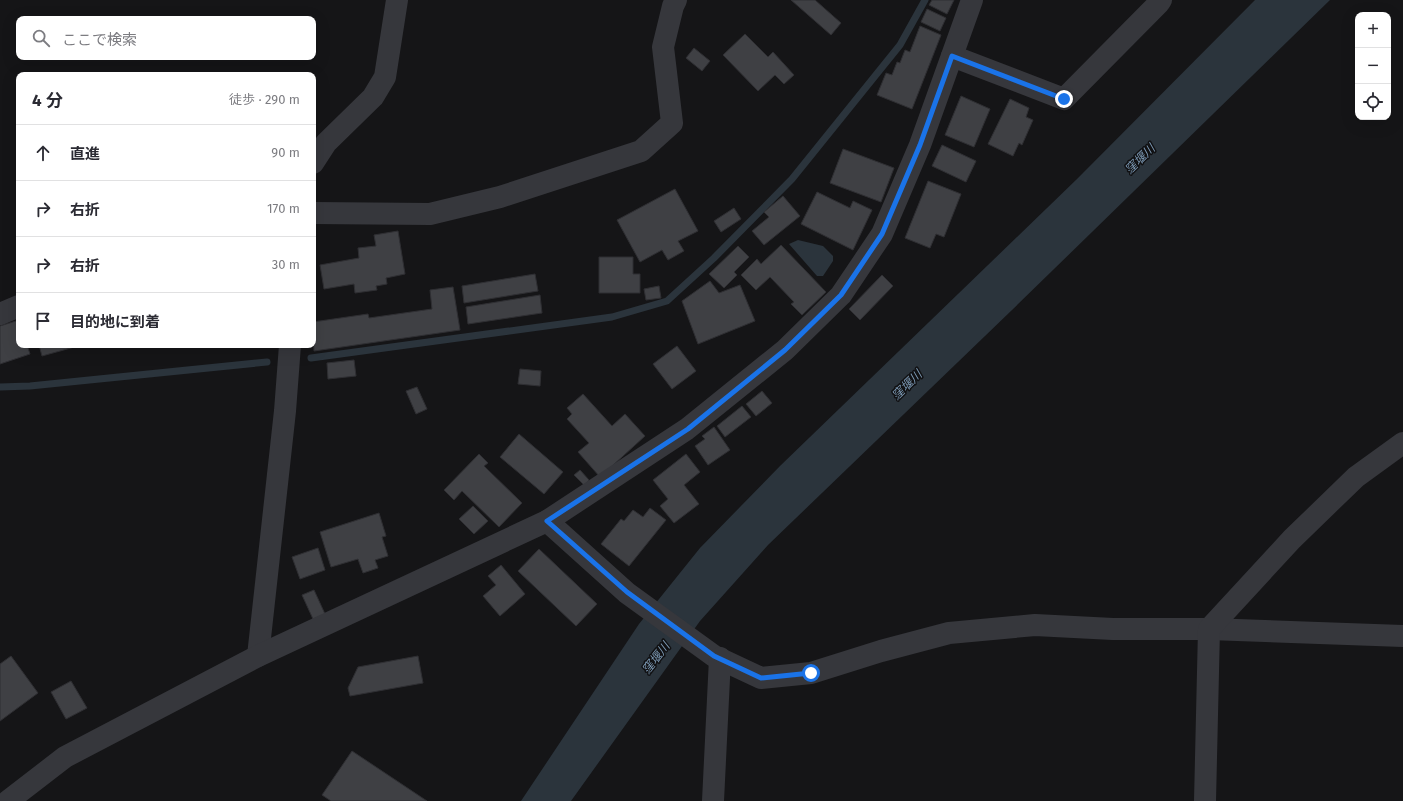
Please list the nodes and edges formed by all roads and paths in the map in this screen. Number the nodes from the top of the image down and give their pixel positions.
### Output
1 (397, 0) edge
2 (676, 0) edge
3 (972, 0) edge
4 (1160, 0) edge
5 (952, 56) junction
6 (316, 158) edge
7 (316, 213) edge
8 (16, 307) edge
9 (0, 314) edge
10 (290, 348) edge
11 (1403, 443) edge
12 (547, 521) junction
13 (1208, 628) junction
14 (1403, 636) edge
15 (258, 656) junction
16 (717, 657) junction
17 (8, 801) edge
18 (713, 801) edge
19 (1205, 801) edge

1 - 6 street
2 - 7 street
3 - 5 street
4 - 5 street
5 - 12 street
8 - 9 street
10 - 15 street
11 - 13 street
12 - 15 street
12 - 16 street
13 - 14 street
13 - 16 street
13 - 19 street
15 - 17 street
16 - 18 street

